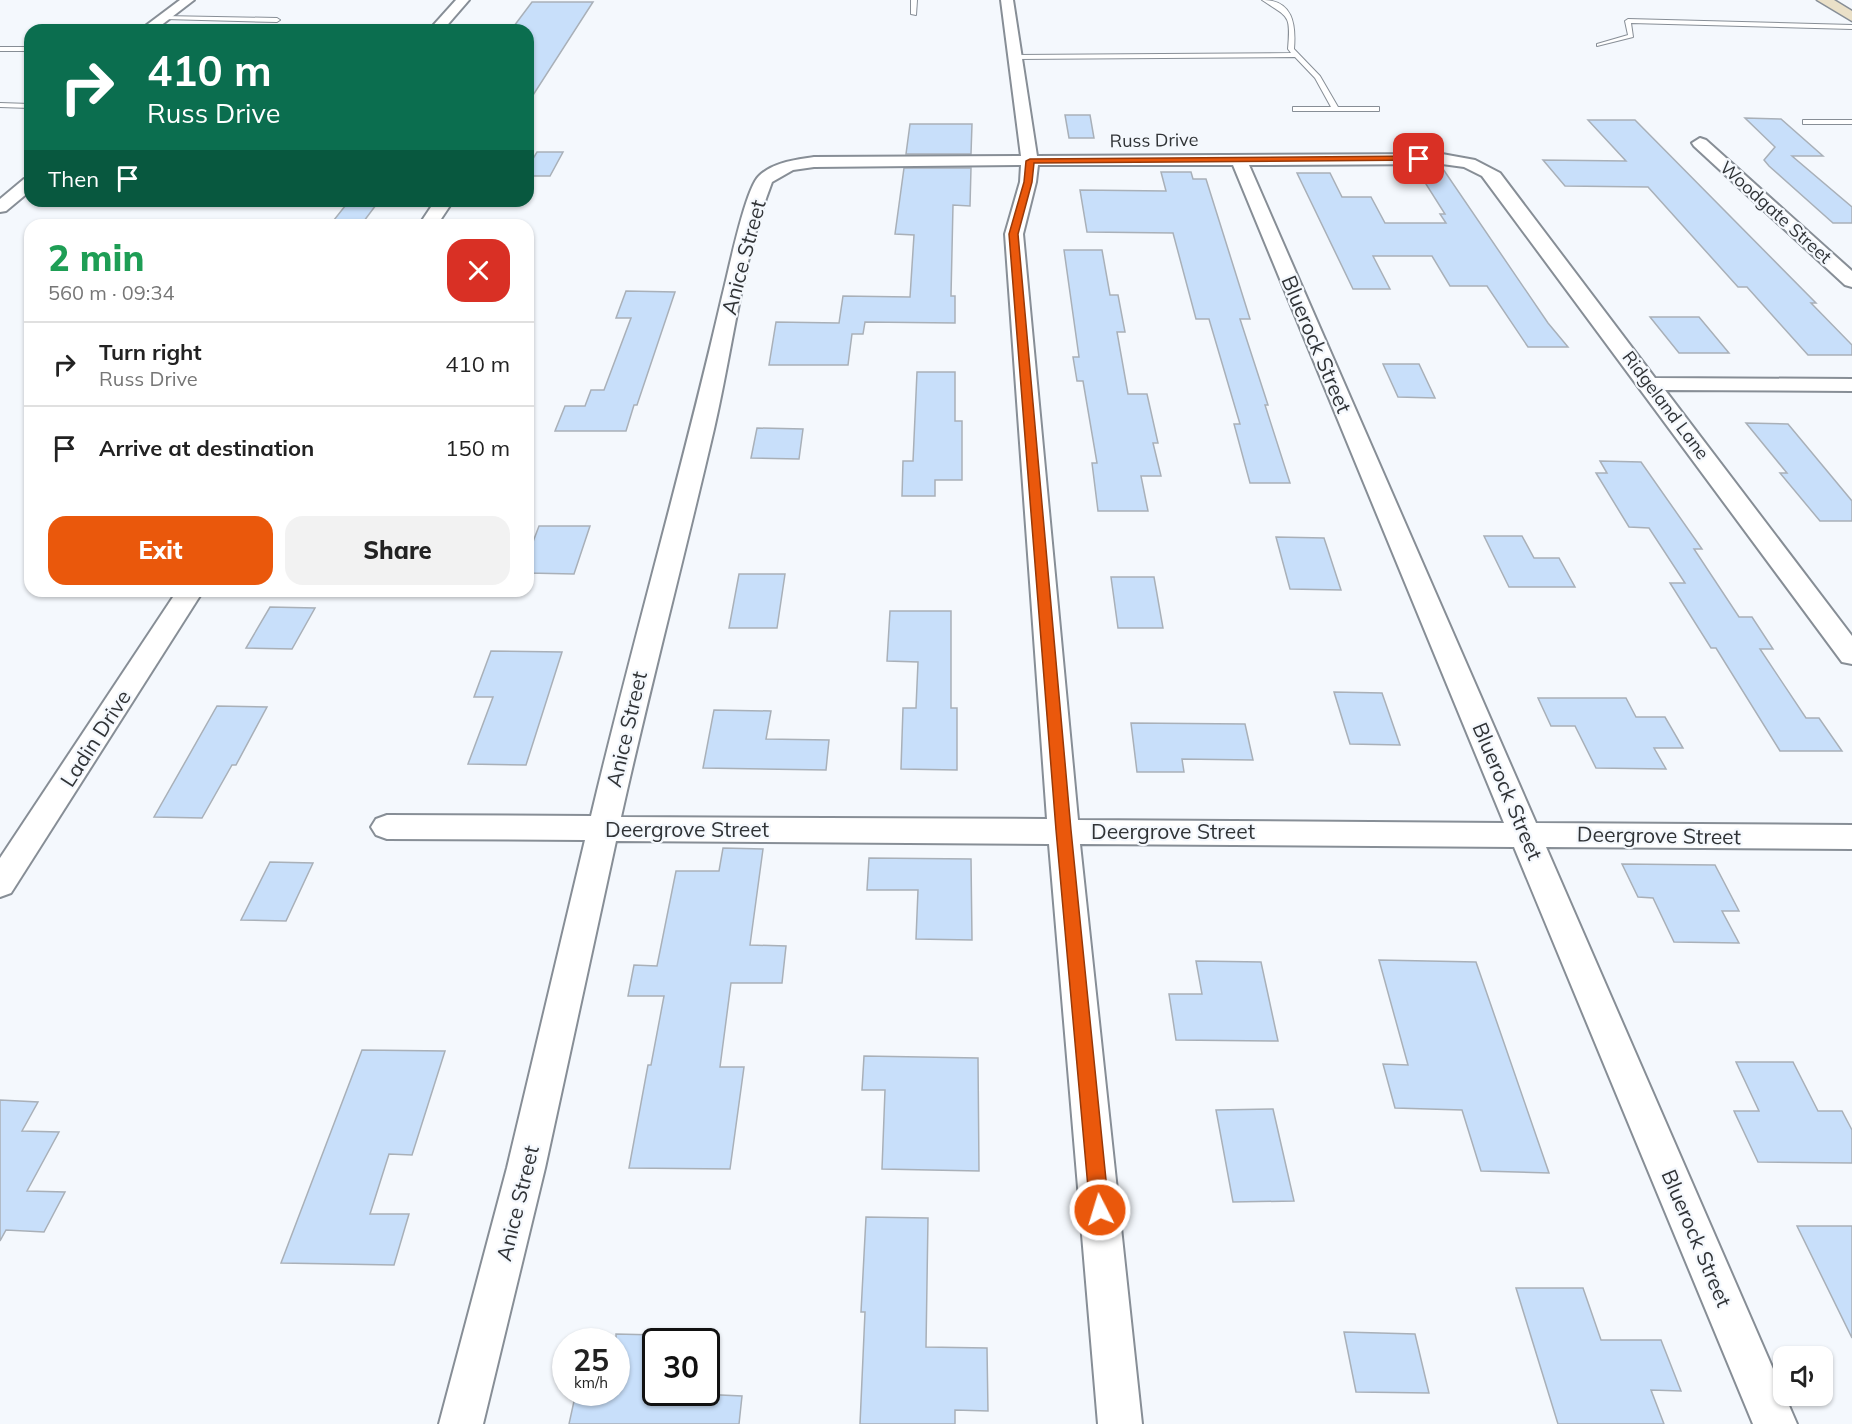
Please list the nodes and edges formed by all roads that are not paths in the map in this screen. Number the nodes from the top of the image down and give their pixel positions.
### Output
1 (188, 0) edge
2 (463, 0) edge
3 (914, 0) edge
4 (1007, 0) edge
5 (1265, 0) edge
6 (1824, 0) edge
7 (914, 15) dead end
8 (165, 17) junction
9 (1852, 17) edge
10 (277, 20) dead end
11 (155, 24) edge
12 (441, 24) edge
13 (1852, 27) edge
14 (1599, 45) dead end
15 (0, 49) edge
16 (24, 49) edge
17 (1295, 55) junction
18 (1015, 57) junction
19 (0, 105) edge
20 (24, 106) edge
21 (1296, 108) dead end
22 (1336, 109) junction
23 (1376, 109) dead end
24 (1806, 122) dead end
25 (1852, 122) edge
26 (1701, 143) dead end
27 (1238, 158) junction
28 (1030, 161) junction
29 (836, 162) joint
30 (1472, 163) joint
31 (24, 188) edge
32 (0, 207) edge
33 (1852, 281) edge
34 (1651, 384) junction
35 (1852, 384) edge
36 (186, 597) edge
37 (1852, 655) edge
38 (387, 827) dead end
39 (603, 829) junction
40 (1063, 830) junction
41 (1526, 833) junction
42 (1852, 837) edge
43 (0, 884) edge
44 (461, 1424) edge
45 (1120, 1424) edge
46 (1775, 1424) edge

1 - 8 street
2 - 12 street
3 - 7 lane
4 - 18 street
5 - 17 lane
6 - 9 main road
8 - 10 lane
8 - 11 street
13 - 14 lane
15 - 16 lane
17 - 18 lane
17 - 22 lane
18 - 28 street
19 - 20 lane
21 - 22 lane
22 - 23 lane
24 - 25 lane
26 - 33 street, Woodgate Street
27 - 28 street, Russ Drive
27 - 30 street, Russ Drive
27 - 41 street, Bluerock Street
28 - 29 street, Russ Drive
28 - 40 street
29 - 39 street, Anice Street
30 - 34 street, Ridgeland Lane
31 - 32 street
34 - 35 street
34 - 37 street, Ridgeland Lane
36 - 43 street, Ladin Drive
38 - 39 street, Deergrove Street
39 - 40 street, Deergrove Street
39 - 44 street, Anice Street
40 - 41 street, Deergrove Street
40 - 45 street
41 - 42 street, Deergrove Street
41 - 46 street, Bluerock Street

